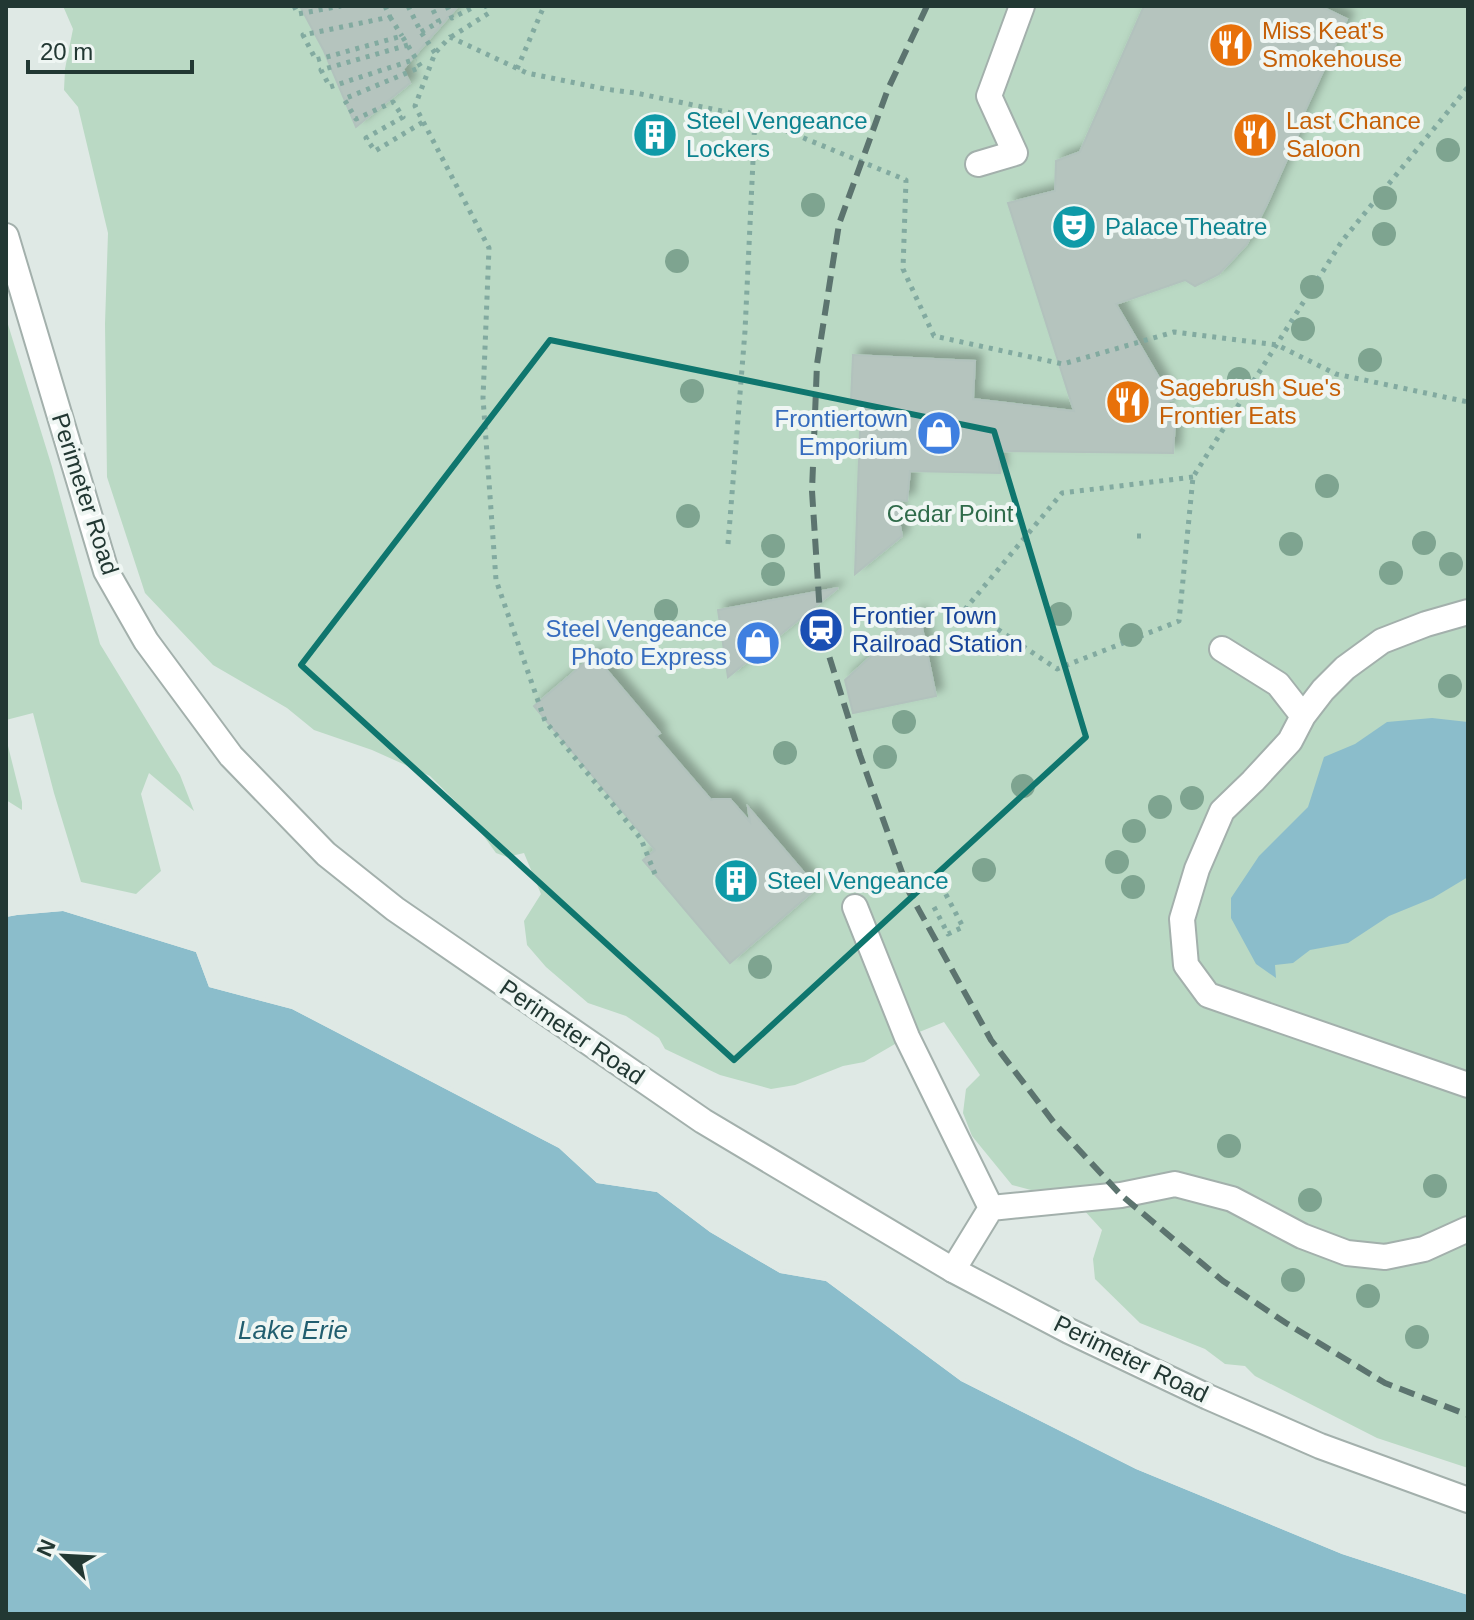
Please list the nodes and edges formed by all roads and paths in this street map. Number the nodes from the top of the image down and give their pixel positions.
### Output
1 (294, 6) edge
2 (341, 6) edge
3 (385, 6) edge
4 (408, 6) edge
5 (431, 6) edge
6 (447, 6) edge
7 (471, 6) edge
8 (486, 6) edge
9 (544, 6) edge
10 (1022, 6) edge
11 (390, 17) junction
12 (421, 32) junction
13 (402, 36) junction
14 (450, 37) junction
15 (408, 45) junction
16 (435, 53) junction
17 (416, 59) junction
18 (421, 67) junction
19 (517, 69) junction
20 (427, 75) junction
21 (1468, 87) edge
22 (755, 118) junction
23 (423, 122) junction
24 (978, 164) dead end
25 (6, 236) edge
26 (1277, 345) junction
27 (1468, 402) edge
28 (1193, 477) junction
29 (728, 544) dead end
30 (1468, 612) edge
31 (1222, 649) dead end
32 (1303, 716) junction
33 (655, 874) dead end
34 (942, 887) dead end
35 (855, 907) dead end
36 (934, 907) dead end
37 (1468, 1085) edge
38 (991, 1208) junction
39 (1468, 1229) edge
40 (953, 1270) junction
41 (1468, 1500) edge

1 - 2 path
3 - 11 path
4 - 12 path
5 - 12 path
6 - 7 path
8 - 14 path
9 - 19 path
10 - 24 street
11 - 13 path
11 - 13 path
12 - 16 path
13 - 15 path
14 - 16 path
14 - 19 path
15 - 17 path
15 - 17 path
16 - 20 path
17 - 18 path
18 - 20 path
18 - 23 path
19 - 22 path
20 - 23 path
21 - 26 path
22 - 26 path
22 - 29 path
23 - 33 path
25 - 40 street, Perimeter Road
26 - 27 path
26 - 28 path
28 - 28 path
30 - 32 street
31 - 32 street
32 - 37 street
34 - 36 path
35 - 38 street
38 - 39 street
38 - 40 street
40 - 41 street, Perimeter Road

